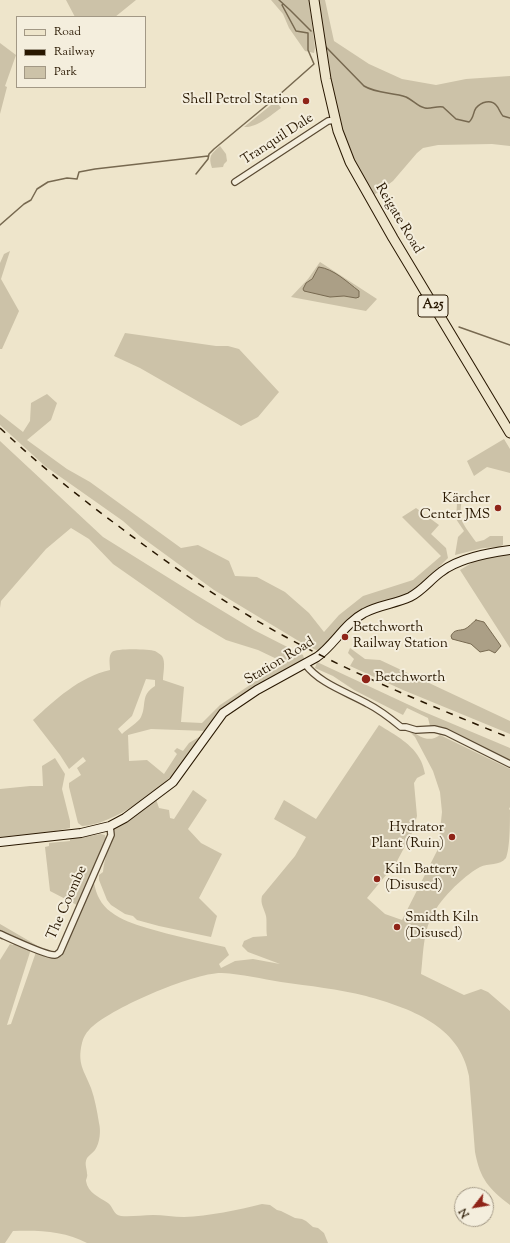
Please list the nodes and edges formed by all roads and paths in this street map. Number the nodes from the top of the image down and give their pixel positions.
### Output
1 (314, 0) edge
2 (335, 120) junction
3 (235, 182) dead end
4 (510, 432) edge
5 (510, 550) edge
6 (305, 664) junction
7 (510, 764) edge
8 (110, 826) junction
9 (0, 842) edge
10 (0, 934) edge

1 - 2 main road, Reigate Road / A25
2 - 3 street, Tranquil Dale
2 - 4 main road, Reigate Road / A25
5 - 6 main road, Station Road
6 - 7 street
6 - 8 main road, Station Road
8 - 9 main road, Station Road
8 - 10 street, The Coombe

